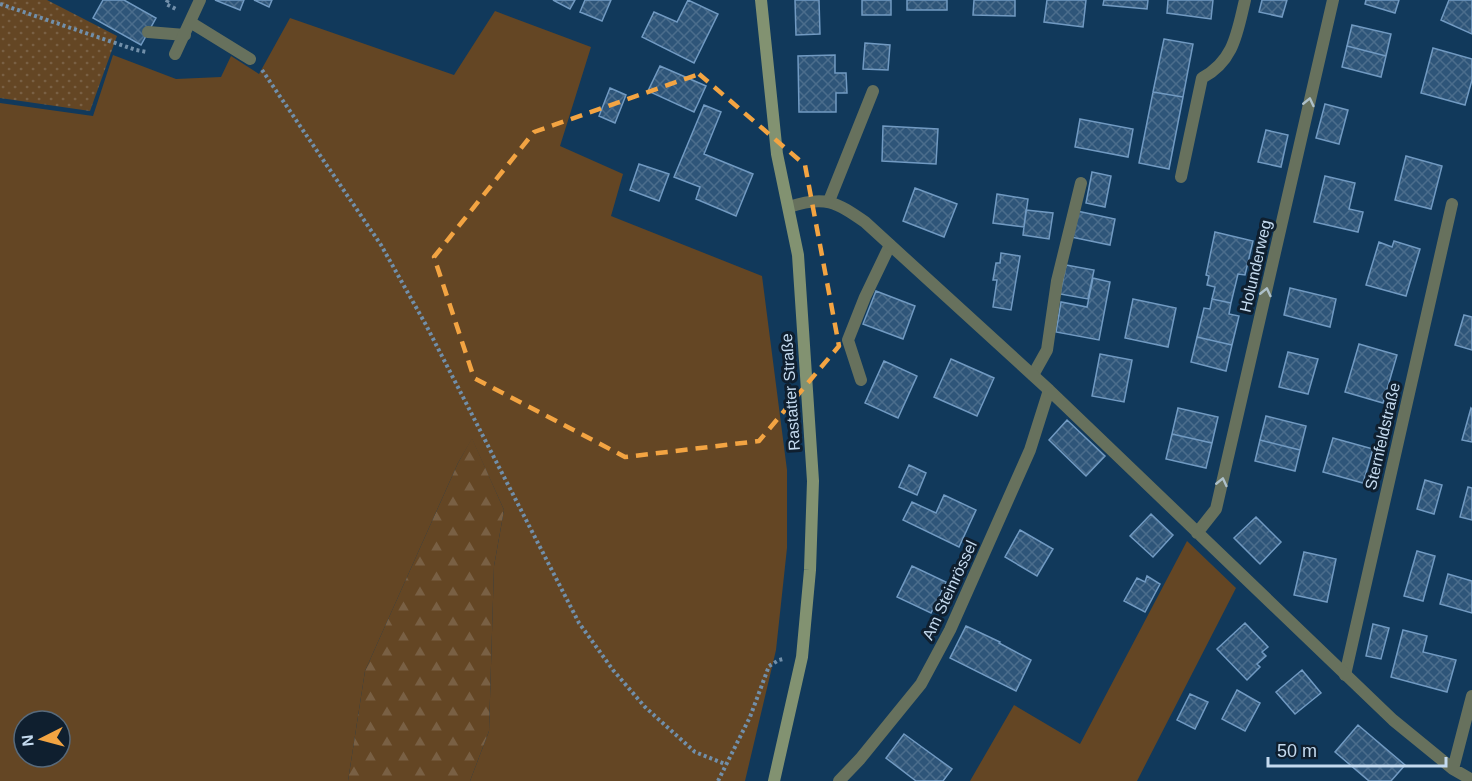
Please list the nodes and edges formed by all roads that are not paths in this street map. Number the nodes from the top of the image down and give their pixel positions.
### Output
1 (200, 0) edge
2 (761, 0) edge
3 (1245, 0) edge
4 (1333, 0) edge
5 (190, 22) junction
6 (148, 32) dead end
7 (185, 35) junction
8 (175, 54) road end
9 (250, 59) road end
10 (873, 91) dead end
11 (1180, 177) dead end
12 (1081, 183) dead end
13 (828, 201) junction
14 (1452, 204) dead end
15 (789, 207) junction
16 (890, 245) junction
17 (1033, 375) junction
18 (861, 380) dead end
19 (1048, 390) junction
20 (1197, 533) junction
21 (1345, 675) junction
22 (1472, 696) edge
23 (1453, 769) junction
24 (1472, 780) edge
25 (774, 781) edge
26 (839, 781) edge

1 - 5 street
2 - 15 street, Rastatter Straße
3 - 11 street
20 -> 4 street, Holunderweg
5 - 7 street
5 - 9 street
6 - 7 street
7 - 8 street
10 - 13 street
12 - 17 street
13 - 15 street
13 - 16 street
14 - 21 street, Sternfeldstraße
15 - 25 street, Rastatter Straße
16 - 17 street
16 - 18 street
17 - 19 street
19 - 20 street
19 - 26 street, Am Steinrössel
20 - 21 street
21 - 23 street
22 - 23 street
23 - 24 street

